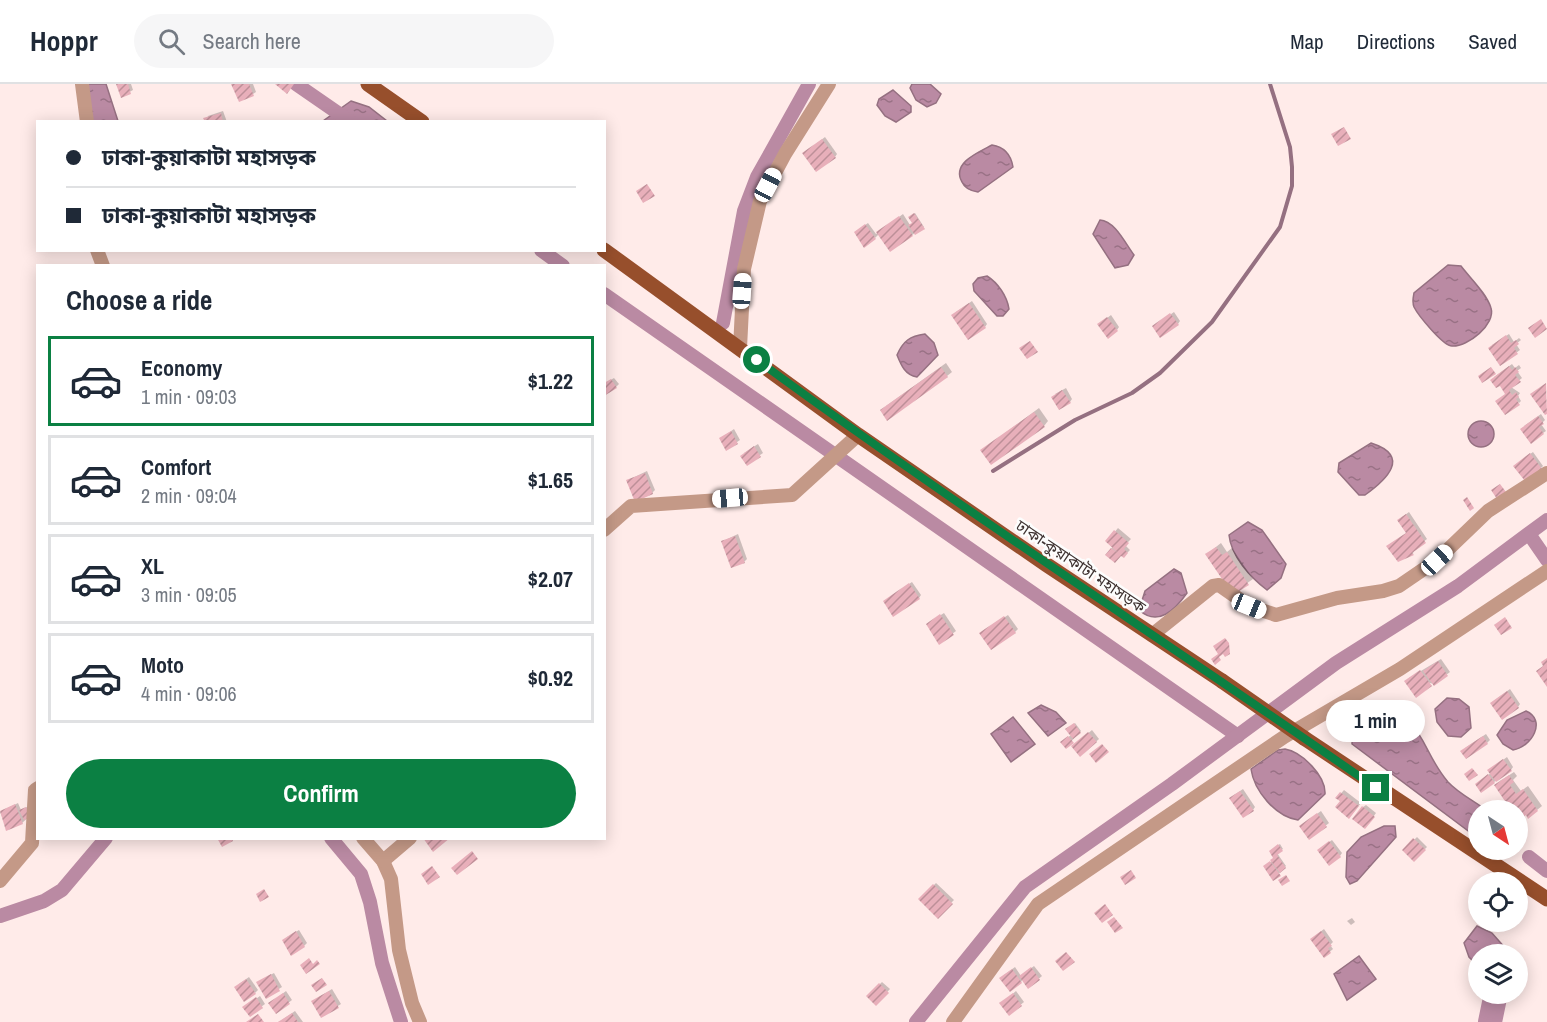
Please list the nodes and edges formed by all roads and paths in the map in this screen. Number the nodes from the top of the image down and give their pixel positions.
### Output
1 (82, 84) edge
2 (368, 84) edge
3 (829, 84) edge
4 (87, 120) edge
5 (419, 120) edge
6 (606, 251) edge
7 (740, 348) junction
8 (858, 435) junction
9 (1547, 473) edge
10 (606, 528) edge
11 (1547, 571) edge
12 (1152, 635) junction
13 (36, 789) edge
14 (365, 840) edge
15 (408, 840) edge
16 (383, 861) junction
17 (0, 881) edge
18 (1547, 899) edge
19 (420, 1022) edge
20 (953, 1022) edge

1 - 4 street
2 - 5 main road
3 - 7 street
6 - 7 main road, ঢাকা-কুয়াকাটা মহাসড়ক
7 - 8 main road, ঢাকা-কুয়াকাটা মহাসড়ক
8 - 10 street
8 - 12 main road, ঢাকা-কুয়াকাটা মহাসড়ক
9 - 12 street
11 - 20 street
12 - 18 main road, ঢাকা-কুয়াকাটা মহাসড়ক, bridge
13 - 17 street
14 - 16 street
15 - 16 street
16 - 19 street

